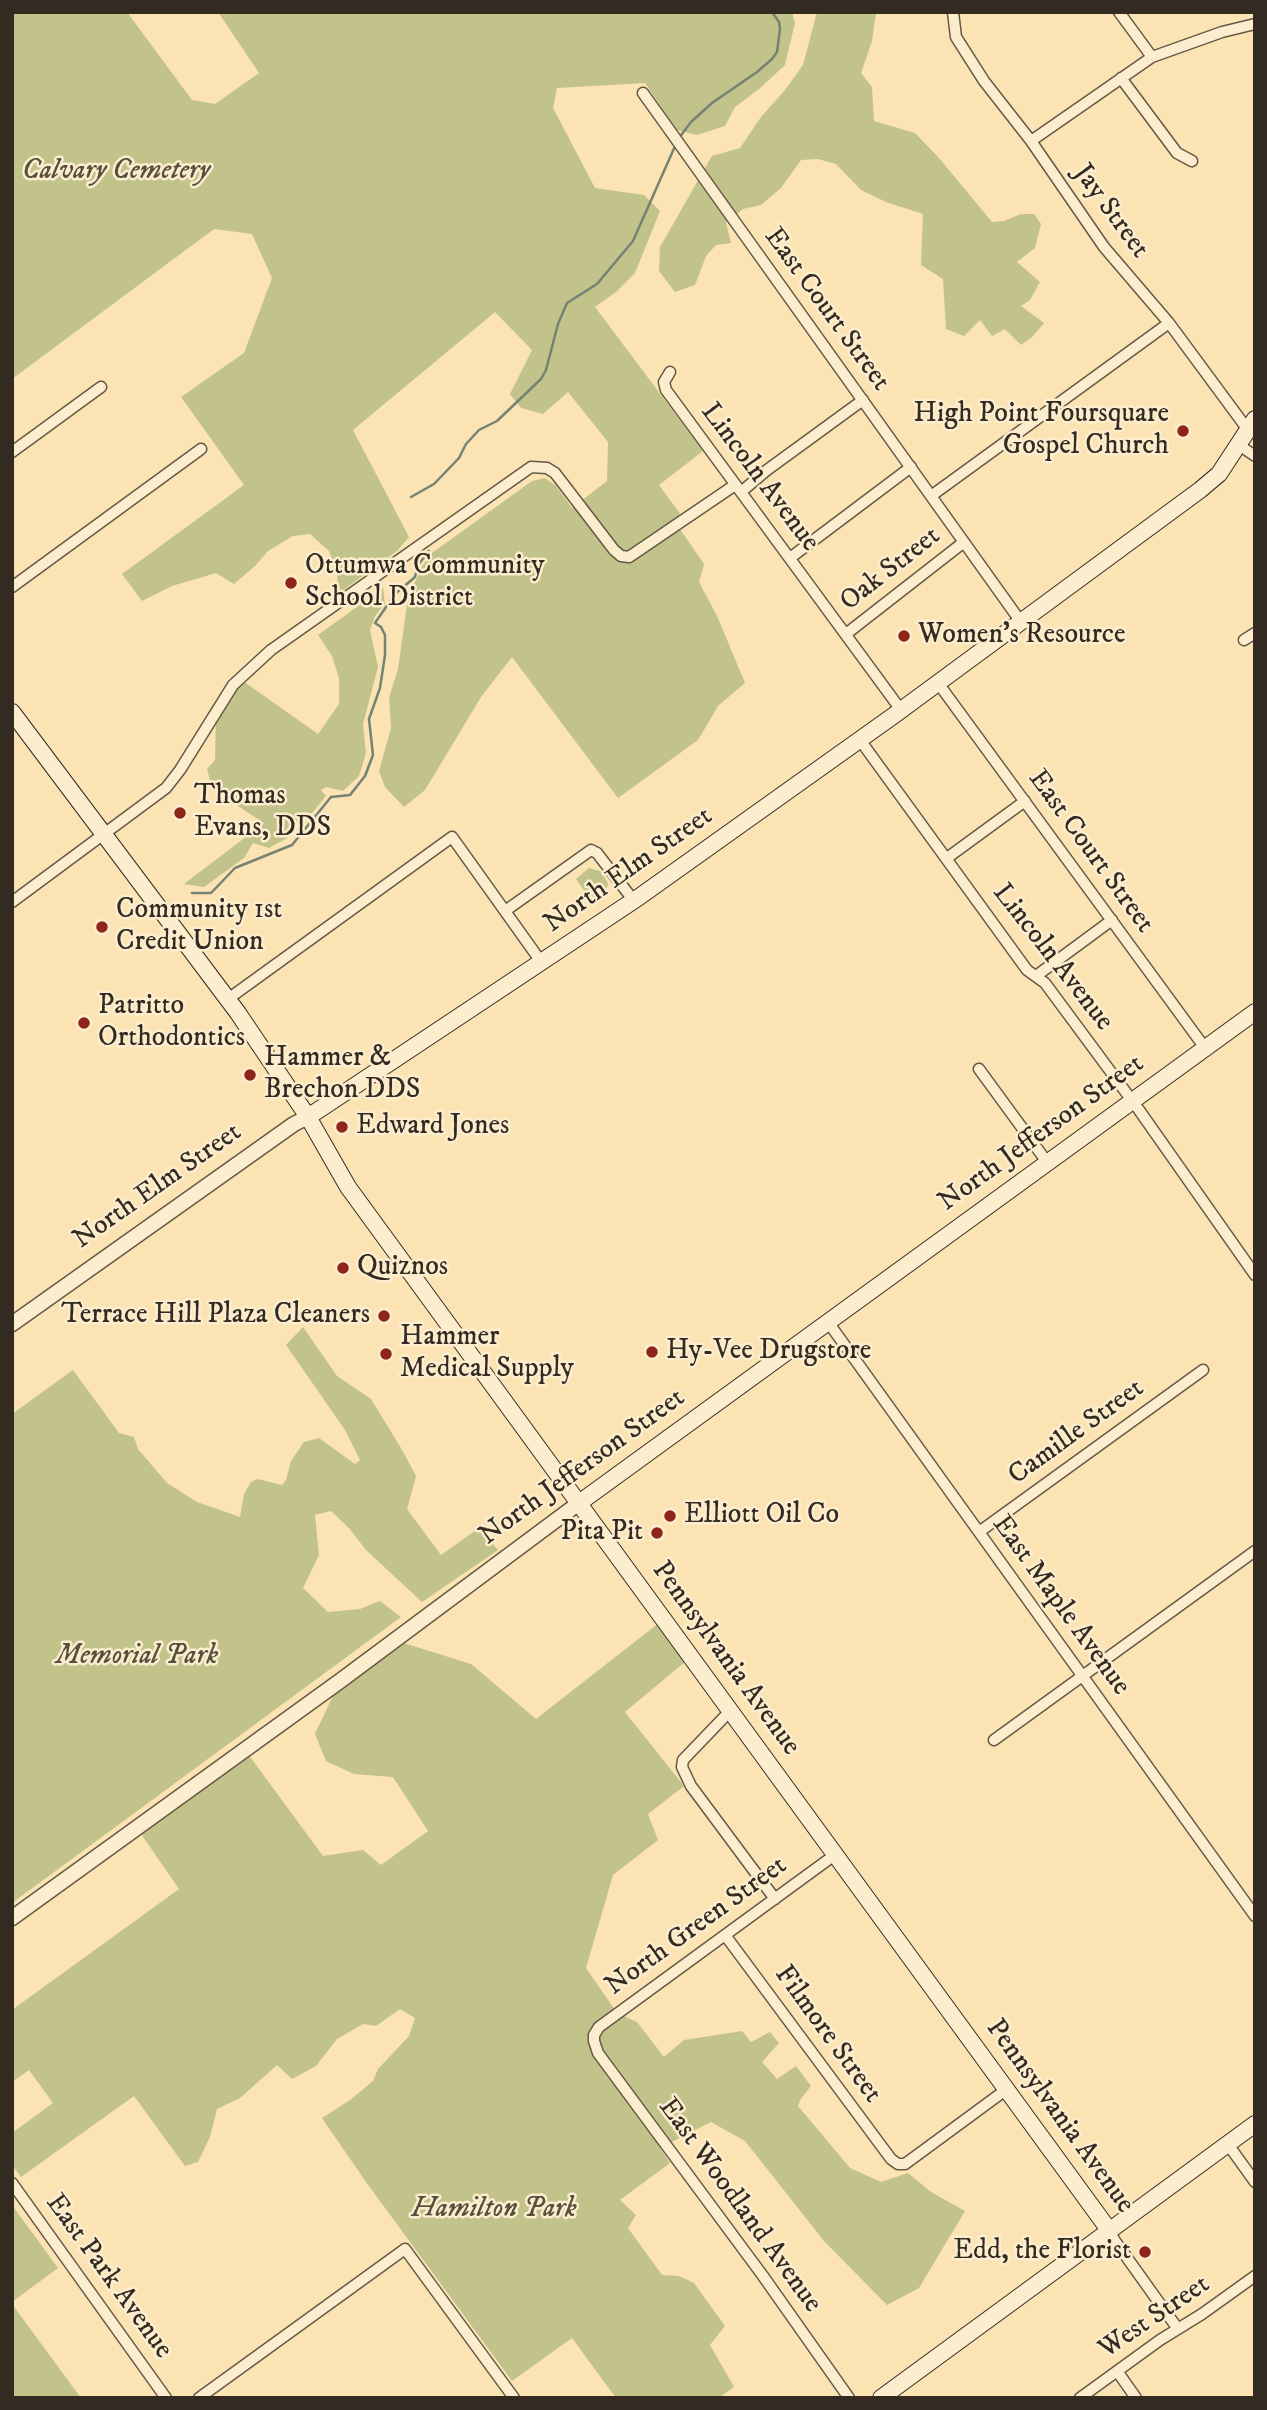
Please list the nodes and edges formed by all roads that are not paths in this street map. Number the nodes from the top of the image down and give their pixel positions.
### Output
1 (953, 12) edge
2 (1119, 12) edge
3 (1255, 24) edge
4 (1152, 57) junction
5 (1121, 78) junction
6 (643, 93) dead end
7 (1031, 141) junction
8 (1192, 161) dead end
9 (1169, 323) junction
10 (670, 372) dead end
11 (102, 387) dead end
12 (863, 400) junction
13 (1252, 424) edge
14 (1239, 445) junction
15 (201, 449) dead end
16 (12, 452) edge
17 (1255, 456) edge
18 (911, 467) junction
19 (738, 489) junction
20 (931, 496) junction
21 (964, 542) junction
22 (790, 558) junction
23 (12, 587) edge
24 (1021, 622) junction
25 (1255, 633) edge
26 (846, 635) junction
27 (1244, 640) dead end
28 (938, 683) junction
29 (901, 710) junction
30 (12, 712) edge
31 (860, 740) junction
32 (1025, 801) junction
33 (104, 834) junction
34 (947, 858) junction
35 (634, 901) junction
36 (12, 902) edge
37 (505, 911) junction
38 (1112, 920) junction
39 (542, 963) junction
40 (1036, 976) junction
41 (228, 999) junction
42 (1255, 1012) edge
43 (1205, 1048) junction
44 (979, 1069) dead end
45 (1132, 1101) junction
46 (308, 1117) junction
47 (1047, 1162) junction
48 (1255, 1275) edge
49 (828, 1322) junction
50 (12, 1324) edge
51 (1203, 1370) dead end
52 (579, 1503) junction
53 (979, 1532) junction
54 (1255, 1550) edge
55 (1082, 1676) junction
56 (731, 1710) junction
57 (994, 1740) dead end
58 (836, 1854) junction
59 (775, 1899) junction
60 (1255, 1916) edge
61 (12, 1918) edge
62 (725, 1935) junction
63 (594, 2041) joint
64 (1007, 2089) junction
65 (1255, 2123) edge
66 (1227, 2143) junction
67 (1255, 2182) edge
68 (12, 2183) edge
69 (1109, 2230) junction
70 (1255, 2276) edge
71 (1178, 2329) junction
72 (1117, 2371) junction
73 (166, 2398) edge
74 (199, 2398) edge
75 (514, 2398) edge
76 (849, 2398) edge
77 (881, 2398) edge
78 (1080, 2398) edge
79 (1136, 2398) edge

1 - 7 street, Jay Street
2 - 4 street
3 - 4 street
4 - 5 street
5 - 7 street
5 - 8 street
6 - 12 street, East Court Street
7 - 9 street, Jay Street
9 - 13 street, Jay Street
9 - 20 street
10 - 19 street, Lincoln Avenue
11 - 16 street
12 - 18 street, East Court Street
12 - 19 street
13 - 14 main road, North Elm Street
14 - 17 street
14 - 24 main road, North Elm Street
15 - 23 street
18 - 20 street, East Court Street
18 - 22 street
19 - 22 street, Lincoln Avenue
19 - 33 street
20 - 21 street, East Court Street
21 - 24 street, East Court Street
21 - 26 street, Oak Street
22 - 26 street, Lincoln Avenue
24 - 28 main road, North Elm Street
25 - 27 street
26 - 29 street, Lincoln Avenue
28 - 29 main road, North Elm Street
28 - 32 street, East Court Street
29 - 31 main road, North Elm Street
30 - 33 main road, Pennsylvania Avenue
31 - 34 street, Lincoln Avenue
31 - 35 main road, North Elm Street
32 - 34 street
32 - 38 street, East Court Street
33 - 36 street
33 - 41 main road, Pennsylvania Avenue
34 - 40 street, Lincoln Avenue
35 - 37 street
35 - 39 main road, North Elm Street
37 - 39 street
37 - 41 street
38 - 40 street
38 - 43 street, East Court Street
39 - 46 main road, North Elm Street
40 - 45 street, Lincoln Avenue
41 - 46 main road, Pennsylvania Avenue
42 - 43 main road, North Jefferson Street
43 - 45 main road, North Jefferson Street
44 - 47 street
45 - 47 main road, North Jefferson Street
45 - 48 street, Lincoln Avenue
46 - 50 street, North Elm Street
46 - 52 main road, Pennsylvania Avenue
47 - 49 main road, North Jefferson Street
49 - 52 main road, North Jefferson Street
49 - 53 street, East Maple Avenue
51 - 53 street, Camille Street
52 - 56 main road, Pennsylvania Avenue
52 - 61 street, North Jefferson Street
53 - 55 street, East Maple Avenue
54 - 55 street
55 - 57 street
55 - 60 street, East Maple Avenue
56 - 58 main road, Pennsylvania Avenue
56 - 59 street
58 - 59 street, North Green Street
58 - 64 main road, Pennsylvania Avenue
59 - 62 street, North Green Street
62 - 63 street, North Green Street
62 - 64 street, Filmore Street
63 - 76 street, East Woodland Avenue
64 - 69 main road, Pennsylvania Avenue
65 - 66 main road
66 - 67 street
66 - 69 main road
68 - 73 street, East Park Avenue
69 - 71 street, Pennsylvania Avenue
69 - 77 main road
70 - 71 street, West Street
71 - 72 street, West Street
72 - 78 street, West Street
72 - 79 street
74 - 75 street

